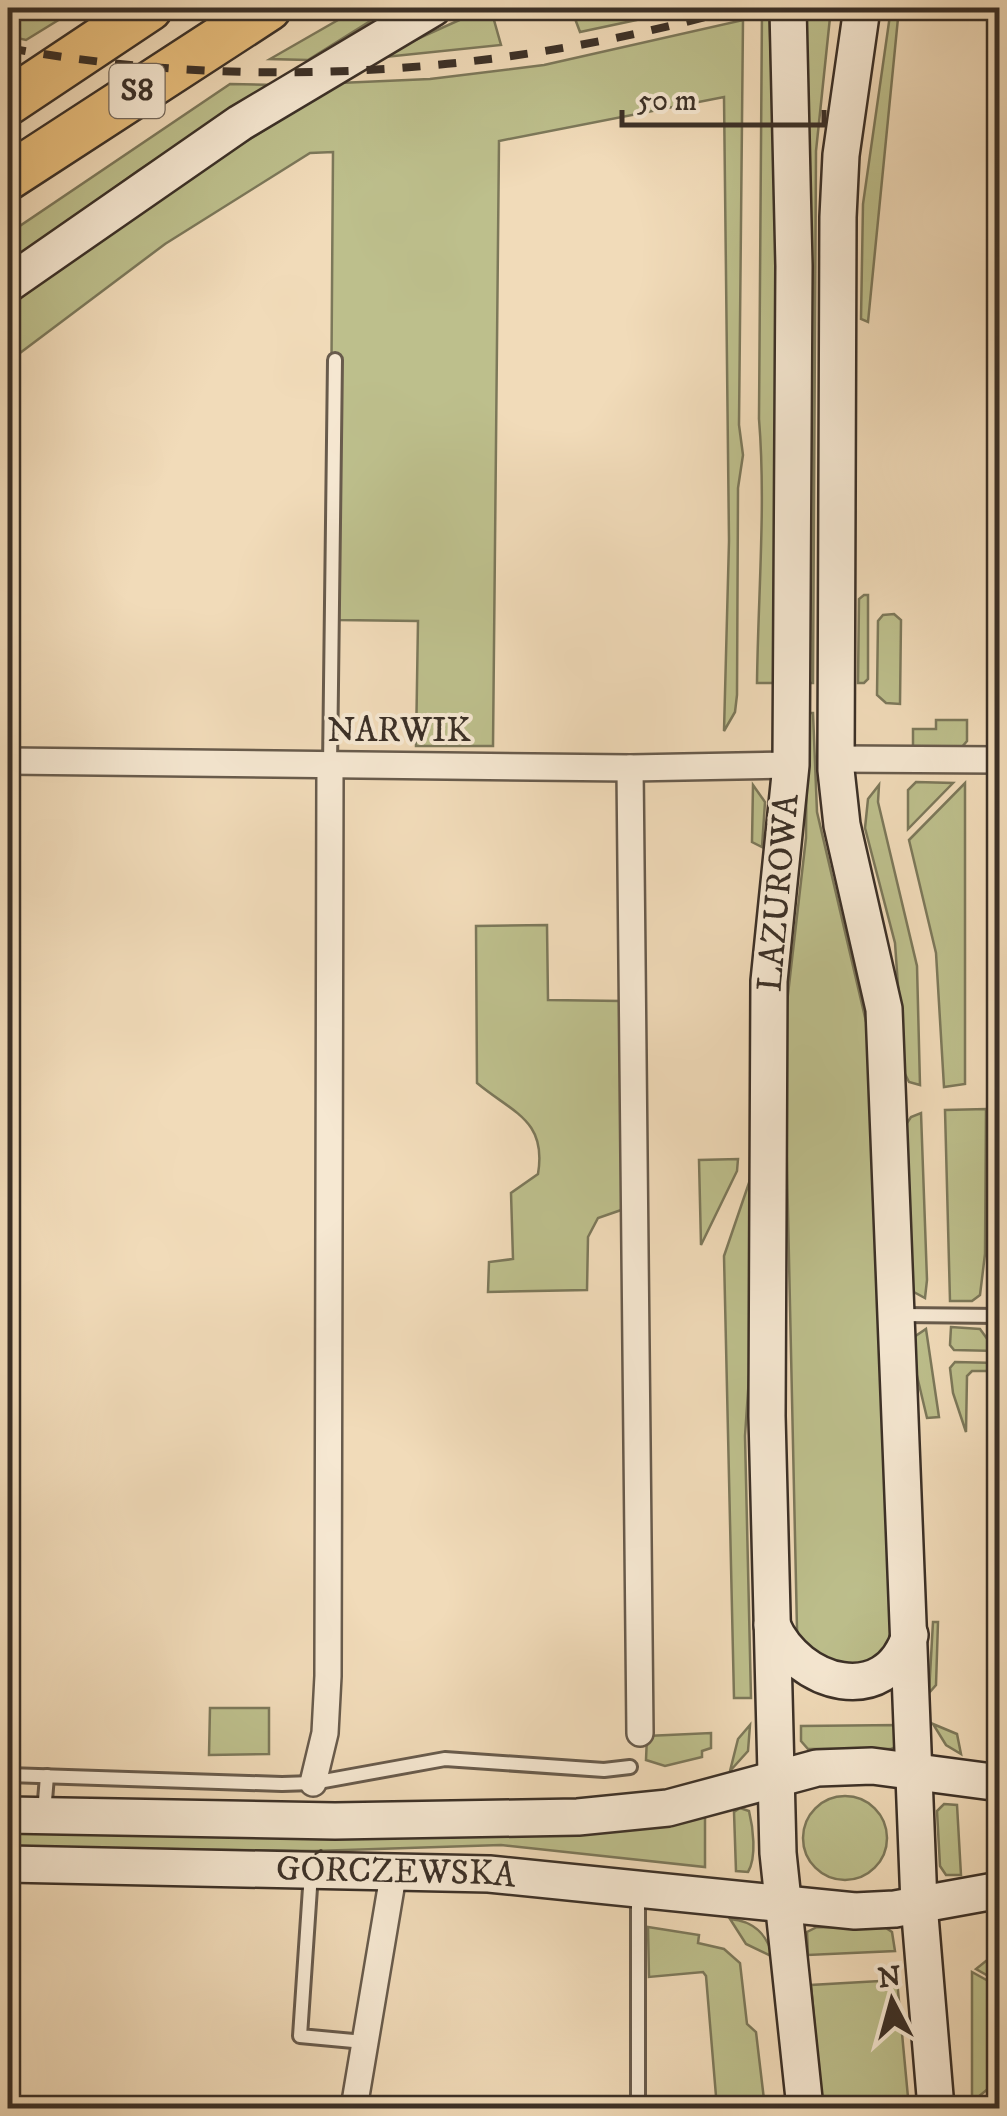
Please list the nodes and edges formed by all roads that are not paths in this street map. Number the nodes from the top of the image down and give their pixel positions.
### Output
1 (149, 8) edge
2 (268, 8) edge
3 (433, 8) edge
4 (788, 8) edge
5 (862, 8) edge
6 (8, 102) edge
7 (8, 178) edge
8 (8, 284) edge
9 (335, 360) dead end
10 (836, 759) junction
11 (1000, 760) edge
12 (8, 761) edge
13 (790, 764) junction
14 (330, 766) junction
15 (630, 768) junction
16 (1000, 1018) edge
17 (1000, 1038) edge
18 (893, 1315) junction
19 (1000, 1316) edge
20 (772, 1625) junction
21 (910, 1635) junction
22 (640, 1734) dead end
23 (630, 1767) dead end
24 (916, 1771) junction
25 (8, 1776) edge
26 (46, 1776) junction
27 (776, 1779) junction
28 (313, 1783) junction
29 (1000, 1783) edge
30 (8, 1815) edge
31 (44, 1816) junction
32 (8, 1864) edge
33 (312, 1868) junction
34 (394, 1870) junction
35 (1000, 1890) edge
36 (638, 1891) junction
37 (919, 1904) junction
38 (784, 1907) junction
39 (364, 2042) junction
40 (354, 2108) edge
41 (638, 2108) edge
42 (805, 2108) edge
43 (936, 2108) edge

1 - 6 highway, S8
2 - 7 highway, S8
3 - 8 main road
4 - 13 main road, LAZUROWA
5 - 10 main road, LAZUROWA
9 - 14 lane
10 - 11 street
10 - 18 main road, LAZUROWA
12 - 14 street, NARWIK
13 - 15 street, NARWIK
13 - 20 main road, LAZUROWA
14 - 15 street, NARWIK
14 - 28 street
15 - 22 street
16 - 17 lane
18 - 19 lane
18 - 21 main road, LAZUROWA
20 - 21 main road
20 - 27 main road, LAZUROWA
21 - 24 main road, LAZUROWA
23 - 28 lane
24 - 27 main road, GÓRCZEWSKA
24 - 29 main road
24 - 37 main road, LAZUROWA
25 - 26 lane
26 - 28 lane
26 - 31 lane
27 - 31 main road, GÓRCZEWSKA
27 - 38 main road, LAZUROWA
30 - 31 main road, GÓRCZEWSKA
32 - 33 main road, GÓRCZEWSKA
33 - 34 main road, GÓRCZEWSKA
33 - 39 lane
34 - 36 main road, GÓRCZEWSKA
34 - 39 street
35 - 37 main road
36 - 38 main road, GÓRCZEWSKA
36 - 41 lane
37 - 38 main road, GÓRCZEWSKA
37 - 43 main road
38 - 42 main road
39 - 40 street

